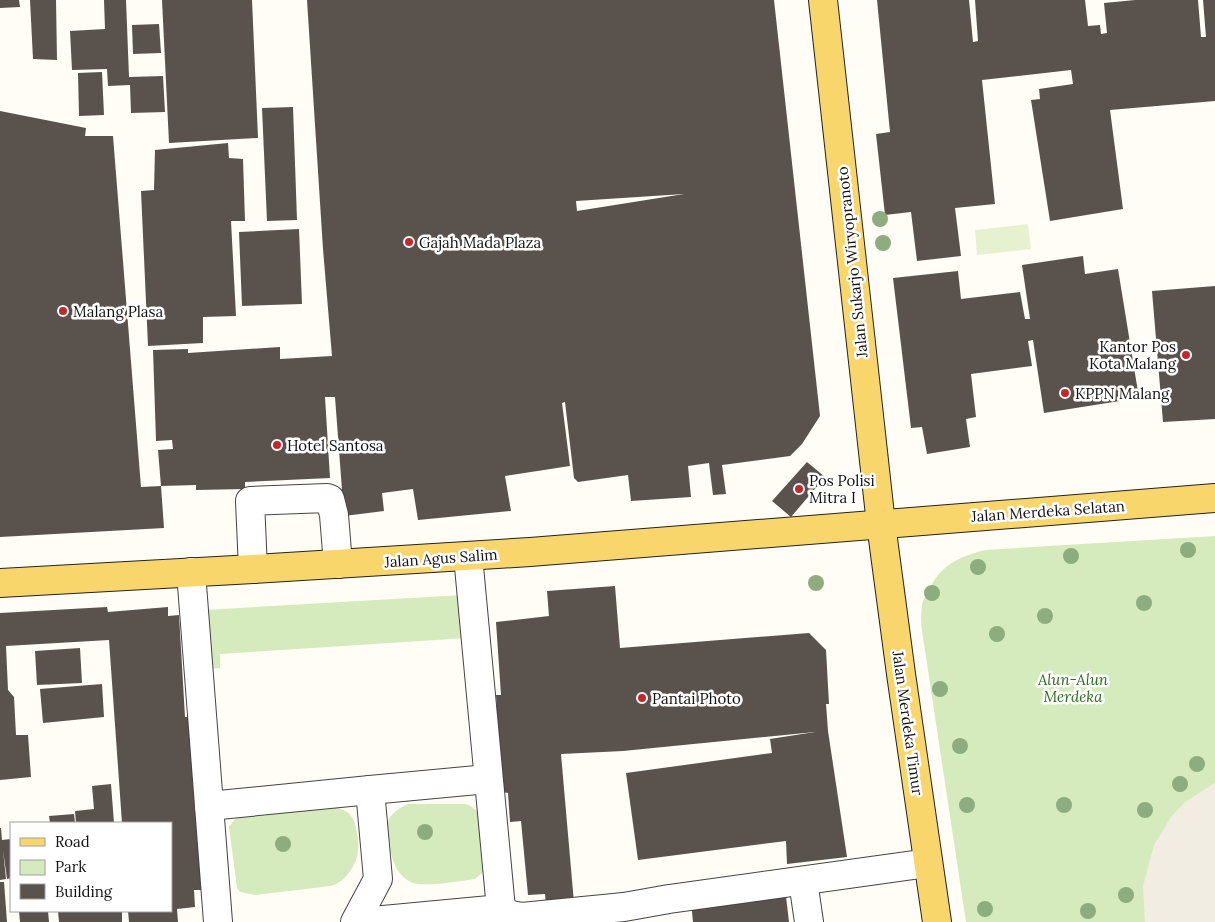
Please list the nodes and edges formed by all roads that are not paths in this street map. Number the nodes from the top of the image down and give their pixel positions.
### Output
1 (823, 0) edge
2 (1215, 498) edge
3 (881, 524) junction
4 (468, 556) junction
5 (338, 564) junction
6 (253, 569) junction
7 (191, 572) junction
8 (0, 583) edge
9 (488, 780) junction
10 (370, 790) junction
11 (209, 806) junction
12 (928, 864) junction
13 (378, 879) junction
14 (803, 881) junction
15 (484, 914) edge
16 (625, 914) edge
17 (406, 918) junction
18 (218, 922) edge
19 (355, 922) edge
20 (362, 922) edge
21 (810, 922) edge
22 (937, 922) edge

1 - 3 main road, Jalan Sukarjo Wiryopranoto
2 - 3 main road, Jalan Merdeka Selatan
3 - 4 main road, Jalan Agus Salim
3 - 12 main road, Jalan Merdeka Timur
4 - 5 main road, Jalan Agus Salim
4 - 9 lane
5 - 6 main road, Jalan Agus Salim
5 - 6 lane
6 - 7 main road, Jalan Agus Salim
7 - 8 main road, Jalan Agus Salim
7 - 11 lane
9 - 10 lane
9 - 15 lane
10 - 11 lane
10 - 13 lane
11 - 18 lane
12 - 14 lane
12 - 22 main road, Jalan Merdeka Timur
13 - 17 lane
13 - 19 lane
14 - 16 lane
14 - 21 lane
15 - 16 lane
15 - 17 lane
17 - 20 lane

